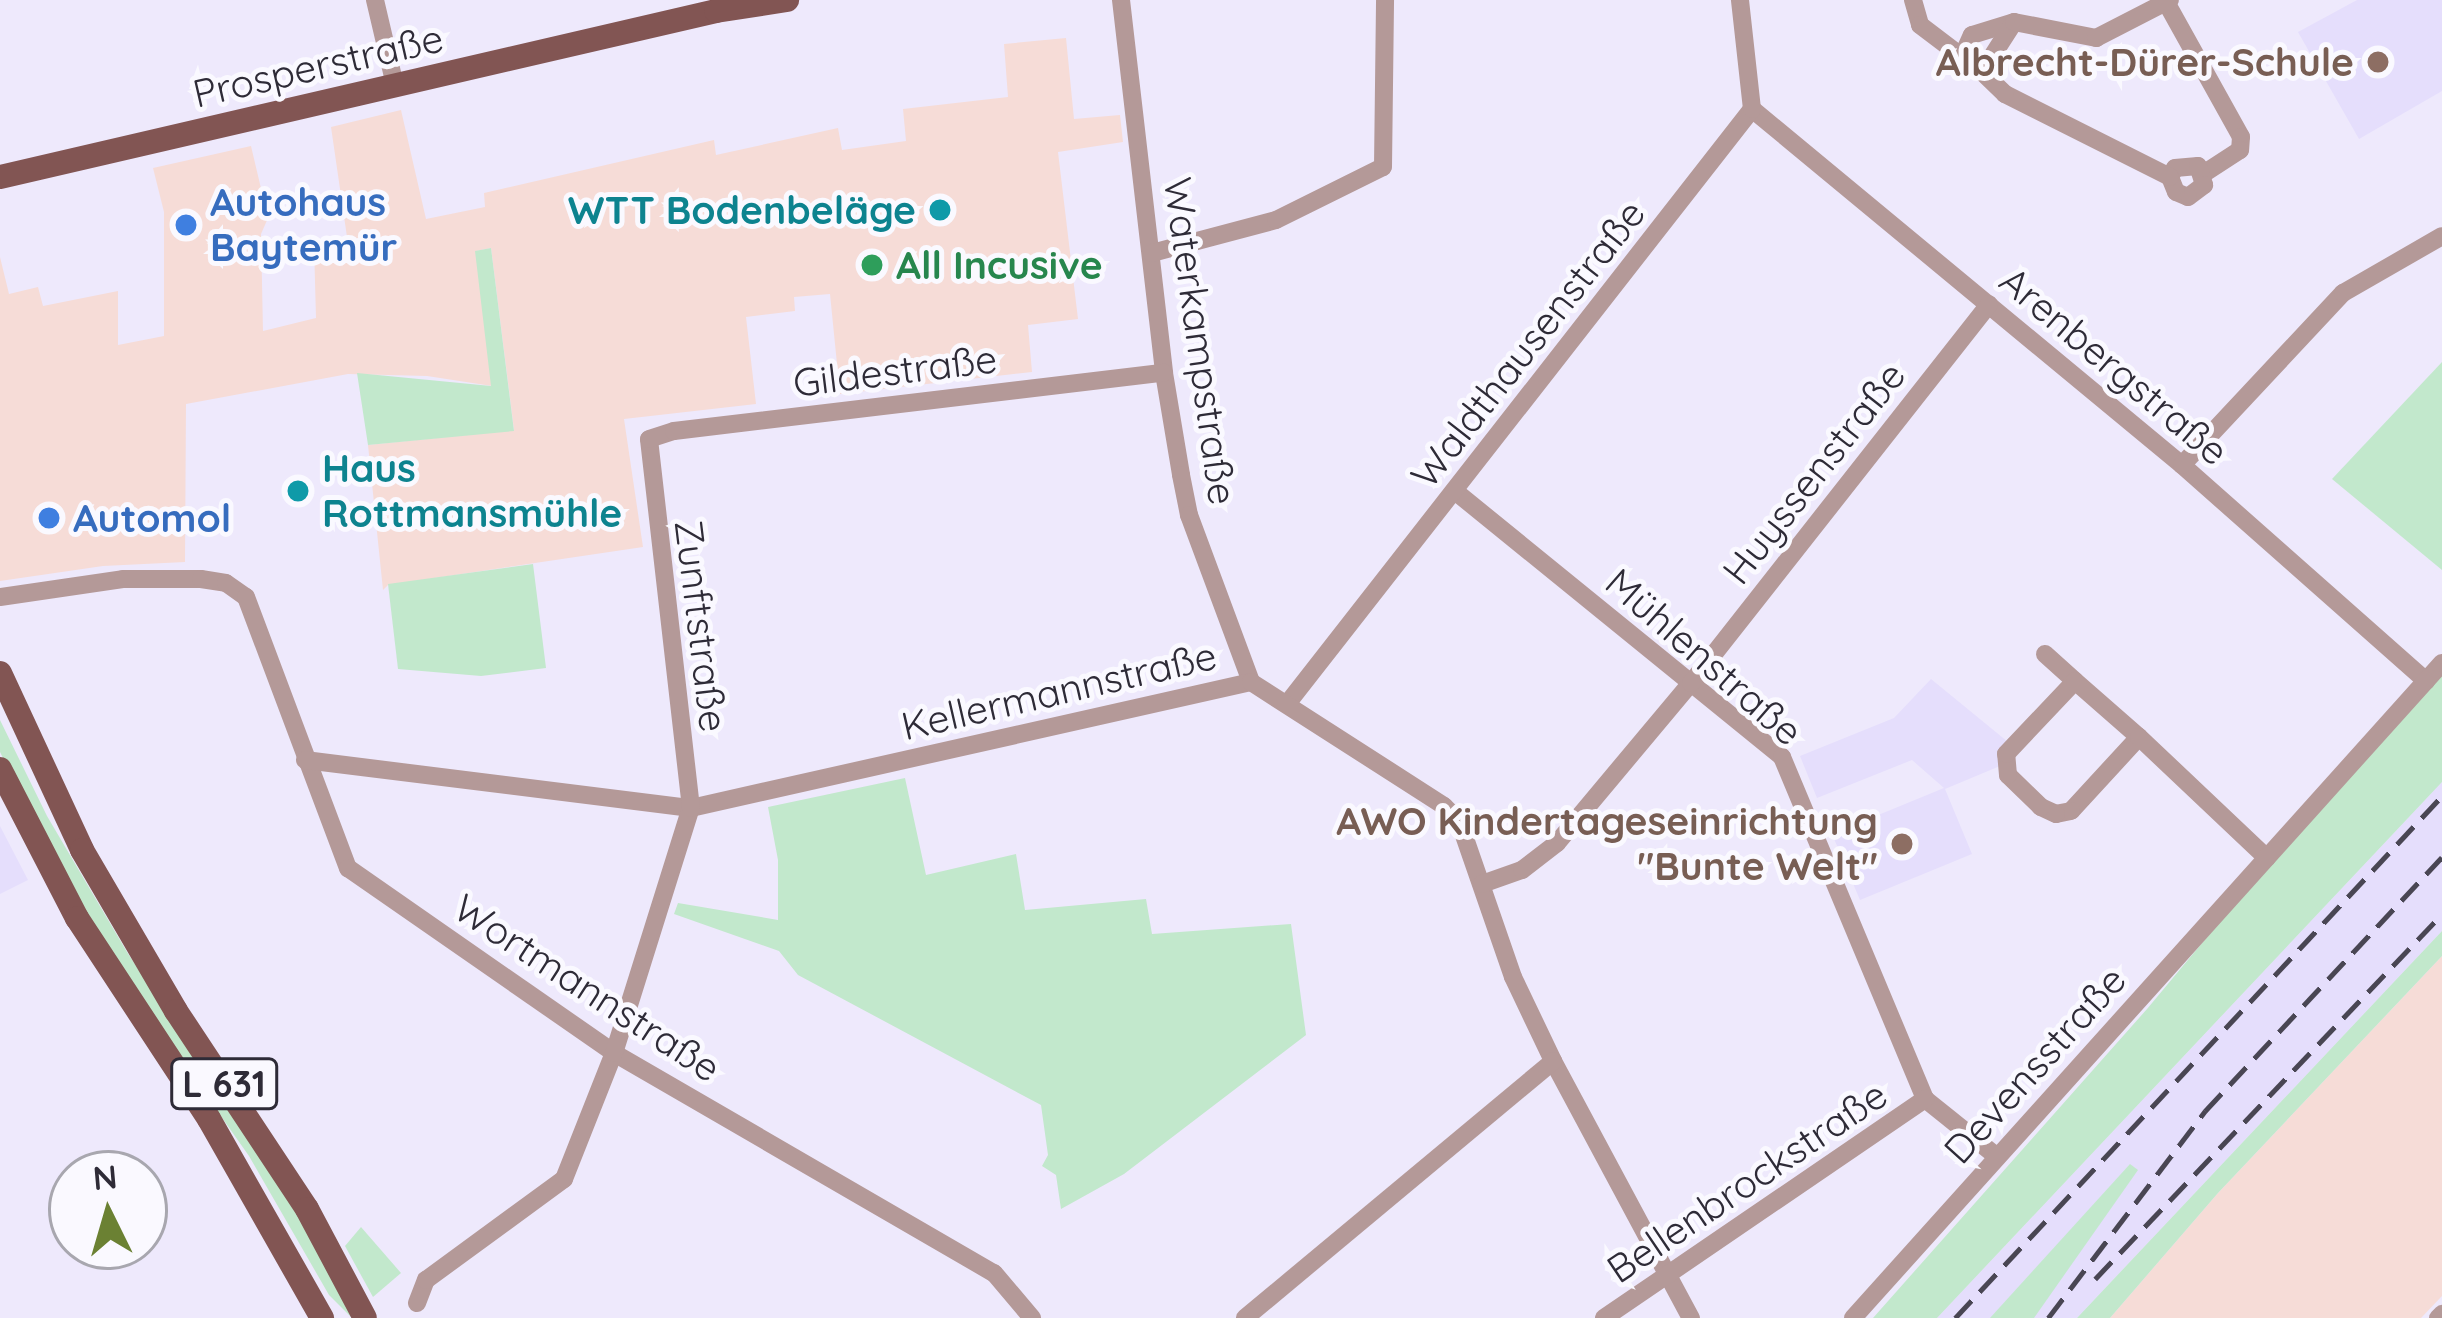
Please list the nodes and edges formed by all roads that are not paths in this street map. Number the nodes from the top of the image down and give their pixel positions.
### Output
1 (375, 0) edge
2 (787, 0) edge
3 (1121, 0) edge
4 (1385, 0) edge
5 (1740, 0) edge
6 (1912, 0) edge
7 (2168, 1) edge
8 (2014, 22) junction
9 (1962, 57) junction
10 (1982, 72) junction
11 (395, 85) junction
12 (1752, 109) junction
13 (2, 177) edge
14 (2442, 236) edge
15 (1152, 253) junction
16 (1989, 304) junction
17 (1164, 373) junction
18 (646, 452) joint
19 (2182, 465) junction
20 (1456, 491) junction
21 (0, 597) edge
22 (2045, 654) dead end
23 (2442, 663) edge
24 (0, 674) edge
25 (2075, 681) junction
26 (2426, 681) junction
27 (1251, 682) junction
28 (1691, 683) junction
29 (1287, 704) junction
30 (2139, 737) junction
31 (305, 760) junction
32 (0, 769) edge
33 (691, 808) junction
34 (2267, 858) junction
35 (1483, 884) junction
36 (614, 1053) junction
37 (1553, 1061) junction
38 (1925, 1100) junction
39 (1995, 1155) junction
40 (1667, 1275) junction
41 (417, 1303) dead end
42 (319, 1309) edge
43 (335, 1318) edge
44 (365, 1318) edge
45 (1032, 1318) edge
46 (1245, 1318) edge
47 (1604, 1318) edge
48 (1690, 1318) edge
49 (1853, 1318) edge

1 - 11 street
2 - 11 main road, Prosperstraße
3 - 15 street, Waterkampstraße
4 - 15 street
5 - 12 street
6 - 9 street
7 - 8 street
7 - 10 street
8 - 9 street
8 - 10 street
9 - 10 street
11 - 13 main road, Prosperstraße
12 - 16 street, Arenbergstraße
12 - 20 street, Waldthausenstraße
14 - 19 street
15 - 17 street, Waterkampstraße
16 - 19 street, Arenbergstraße
16 - 28 street, Huyssenstraße
17 - 18 street, Gildestraße
17 - 27 street, Waterkampstraße
18 - 33 street, Zunftstraße
19 - 26 street, Arenbergstraße
20 - 28 street, Mühlenstraße
20 - 29 street, Waldthausenstraße
21 - 31 street, Wortmannstraße
22 - 25 street
23 - 26 street, Devensstraße
24 - 44 main road, L 631
25 - 30 street
25 - 30 street
26 - 34 street, Devensstraße
27 - 29 street, Kellermannstraße
27 - 33 street, Kellermannstraße
28 - 35 street, Huyssenstraße
28 - 38 street, Mühlenstraße
29 - 35 street, Kellermannstraße
30 - 34 street
31 - 33 street, Kellermannstraße
31 - 36 street, Wortmannstraße
32 - 42 main road, L 631
33 - 36 street
34 - 39 street, Devensstraße
35 - 37 street, Kellermannstraße
36 - 41 street
36 - 45 street, Wortmannstraße
37 - 40 street, Kellermannstraße
37 - 46 street
38 - 39 street, Mühlenstraße
38 - 40 street, Bellenbrockstraße
39 - 49 street, Devensstraße
40 - 47 street, Bellenbrockstraße
40 - 48 street, Kellermannstraße
42 - 43 street

